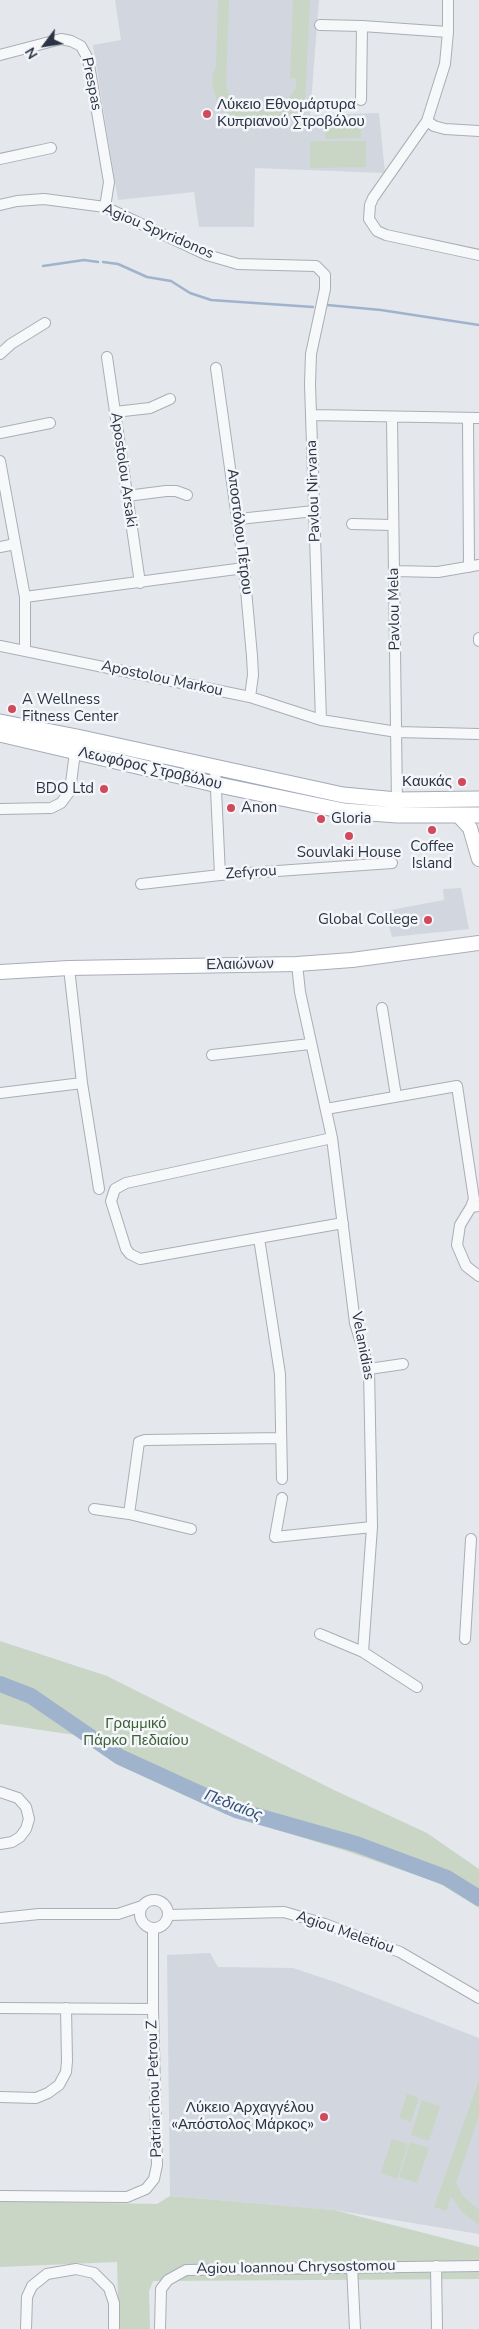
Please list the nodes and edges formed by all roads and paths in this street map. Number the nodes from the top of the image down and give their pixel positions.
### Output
1 (448, 0) edge
2 (320, 25) dead end
3 (362, 26) junction
4 (448, 32) junction
5 (0, 55) edge
6 (361, 100) dead end
7 (427, 121) junction
8 (479, 131) edge
9 (51, 148) dead end
10 (0, 159) edge
11 (0, 205) edge
12 (106, 207) junction
13 (479, 255) edge
14 (316, 266) joint
15 (44, 323) dead end
16 (0, 354) edge
17 (107, 357) dead end
18 (216, 368) dead end
19 (170, 399) dead end
20 (115, 412) junction
21 (312, 415) junction
22 (392, 418) junction
23 (479, 418) edge
24 (468, 419) junction
25 (50, 423) dead end
26 (0, 433) edge
27 (0, 461) edge
28 (187, 495) dead end
29 (127, 496) junction
30 (314, 511) junction
31 (239, 520) junction
32 (352, 524) dead end
33 (392, 524) junction
34 (15, 544) junction
35 (0, 547) edge
36 (474, 566) edge
37 (244, 568) junction
38 (394, 571) junction
39 (140, 583) junction
40 (24, 597) junction
41 (0, 646) edge
42 (24, 650) junction
43 (250, 697) junction
44 (321, 720) junction
45 (0, 722) edge
46 (397, 732) junction
47 (0, 734) edge
48 (479, 734) edge
49 (75, 752) junction
50 (215, 768) junction
51 (214, 784) junction
52 (479, 799) edge
53 (397, 800) junction
54 (0, 809) edge
55 (398, 815) junction
56 (479, 815) edge
57 (458, 816) junction
58 (479, 851) edge
59 (392, 863) dead end
60 (220, 875) junction
61 (142, 884) dead end
62 (479, 943) edge
63 (297, 964) junction
64 (69, 968) junction
65 (0, 972) edge
66 (382, 1008) dead end
67 (310, 1044) junction
68 (212, 1055) dead end
69 (82, 1083) junction
70 (0, 1093) edge
71 (396, 1096) junction
72 (326, 1110) junction
73 (332, 1138) junction
74 (99, 1188) dead end
75 (475, 1206) edge
76 (343, 1224) junction
77 (259, 1238) junction
78 (479, 1276) edge
79 (403, 1364) dead end
80 (369, 1369) junction
81 (281, 1438) junction
82 (282, 1479) dead end
83 (282, 1498) dead end
84 (94, 1509) dead end
85 (129, 1514) junction
86 (372, 1527) junction
87 (191, 1529) dead end
88 (471, 1539) dead end
89 (320, 1634) dead end
90 (465, 1639) dead end
91 (363, 1652) junction
92 (417, 1687) dead end
93 (0, 1792) edge
94 (0, 1844) edge
95 (142, 1906) junction
96 (118, 1914) junction
97 (169, 1915) junction
98 (0, 1918) edge
99 (142, 1922) junction
100 (153, 1929) junction
101 (479, 1998) edge
102 (0, 2008) edge
103 (66, 2008) junction
104 (153, 2009) junction
105 (0, 2097) edge
106 (0, 2196) edge
107 (352, 2266) junction
108 (436, 2266) junction
109 (479, 2266) edge
110 (26, 2329) edge
111 (114, 2329) edge
112 (160, 2329) edge
113 (355, 2329) edge
114 (437, 2329) edge

1 - 4 street
2 - 3 street
3 - 4 street
3 - 6 street
4 - 7 street
5 - 12 street, Prespas
7 - 8 street
7 - 13 street
9 - 10 street
11 - 12 street, Agiou Spyridonos
12 - 14 street, Agiou Spyridonos
14 - 21 street, Pavlou Nirvana
15 - 16 street
17 - 20 street, Apostolou Arsaki
18 - 31 street, Αποστόλου Πέτρου
19 - 20 street
20 - 29 street, Apostolou Arsaki
21 - 22 street
21 - 30 street, Pavlou Nirvana
22 - 24 street
22 - 33 street, Pavlou Mela
23 - 24 street
24 - 36 street
25 - 26 street
27 - 34 street
28 - 29 street
29 - 39 street, Apostolou Arsaki
30 - 31 street
30 - 44 street, Pavlou Nirvana
31 - 37 street, Αποστόλου Πέτρου
32 - 33 street
33 - 38 street, Pavlou Mela
34 - 35 street
34 - 40 street
36 - 38 street
37 - 39 street
37 - 43 street, Αποστόλου Πέτρου
38 - 46 street, Pavlou Mela
39 - 40 street
40 - 42 street
41 - 42 street, Apostolou Markou
42 - 43 street, Apostolou Markou
43 - 44 street, Apostolou Markou
44 - 46 street, Apostolou Markou
45 - 50 main road, Λεωφόρος Στροβόλου
46 - 48 street, Apostolou Markou
46 - 53 street, Pavlou Mela
47 - 49 main road, Λεωφόρος Στροβόλου
49 - 51 main road, Λεωφόρος Στροβόλου
49 - 54 street
50 - 51 street
50 - 53 main road, Λεωφόρος Στροβόλου
51 - 55 main road, Λεωφόρος Στροβόλου
51 - 60 street
52 - 53 main road, Λεωφόρος Στροβόλου
53 - 55 street, Pavlou Mela
55 - 57 main road, Λεωφόρος Στροβόλου
56 - 57 main road, Λεωφόρος Στροβόλου
57 - 58 main road
59 - 60 street, Zefyrou
60 - 61 street, Zefyrou
62 - 63 main road, Ελαιώνων
63 - 64 main road, Ελαιώνων
63 - 67 street, Velanidias
64 - 65 main road, Ελαιώνων
64 - 69 street
66 - 71 street
67 - 68 street
67 - 72 street, Velanidias
69 - 70 street
69 - 74 street
71 - 72 street
71 - 75 street
72 - 73 street, Velanidias
73 - 76 street, Velanidias
73 - 77 street
75 - 78 street
76 - 77 street
76 - 80 street, Velanidias
77 - 81 street
79 - 80 street
80 - 86 street, Velanidias
81 - 82 street
81 - 85 street
83 - 86 street
84 - 85 street
85 - 87 street
86 - 91 street, Velanidias
88 - 90 street
89 - 91 street
91 - 92 street
93 - 94 street
95 - 96 street
95 - 97 street
95 - 99 street
96 - 98 street
96 - 99 street
97 - 100 street
97 - 101 street, Agiou Meletiou
99 - 100 street
100 - 104 street, Patriarchou Petrou Z
102 - 103 street
103 - 104 street
103 - 105 street
104 - 106 street, Patriarchou Petrou Z
107 - 108 street, Agiou Ioannou Chrysostomou
107 - 112 street, Agiou Ioannou Chrysostomou
107 - 113 street
108 - 109 street, Agiou Ioannou Chrysostomou
108 - 114 street
110 - 111 street

